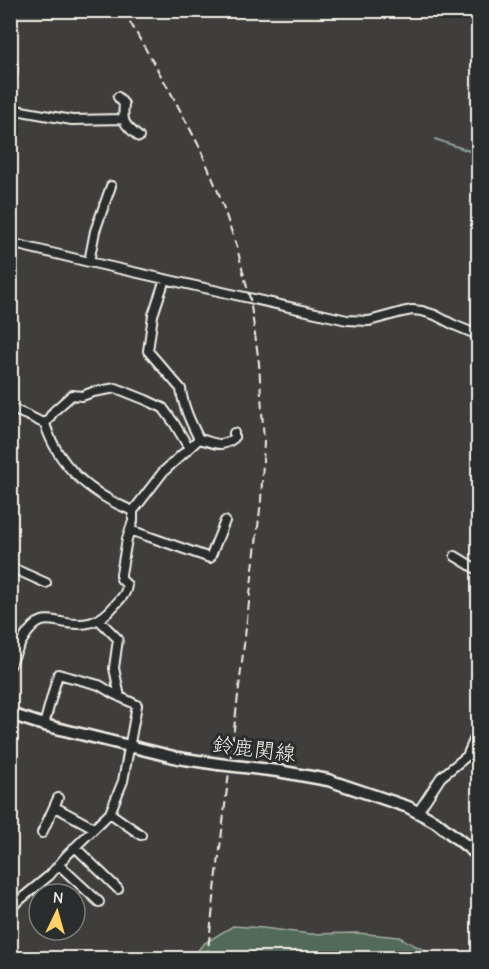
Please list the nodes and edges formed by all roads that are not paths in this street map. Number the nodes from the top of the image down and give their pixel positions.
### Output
1 (10, 53) edge
2 (10, 82) edge
3 (118, 97) dead end
4 (10, 109) edge
5 (123, 119) junction
6 (139, 137) dead end
7 (111, 186) dead end
8 (10, 243) edge
9 (89, 262) junction
10 (165, 279) junction
11 (478, 335) edge
12 (10, 408) edge
13 (45, 424) junction
14 (234, 434) dead end
15 (199, 439) junction
16 (189, 448) junction
17 (133, 511) junction
18 (225, 521) dead end
19 (130, 530) junction
20 (454, 556) dead end
21 (10, 567) edge
22 (478, 570) edge
23 (46, 583) dead end
24 (99, 620) junction
25 (10, 666) edge
26 (120, 698) junction
27 (10, 714) edge
28 (44, 725) junction
29 (478, 731) edge
30 (129, 745) junction
31 (58, 798) dead end
32 (55, 807) junction
33 (418, 812) junction
34 (110, 813) junction
35 (94, 828) junction
36 (42, 833) dead end
37 (141, 835) dead end
38 (75, 847) junction
39 (478, 855) edge
40 (59, 865) junction
41 (118, 889) dead end
42 (99, 902) dead end
43 (10, 908) edge

1 - 2 street
3 - 5 street
4 - 5 street
5 - 6 street
7 - 9 street
8 - 9 street
9 - 10 street
10 - 11 street
10 - 15 street
12 - 13 street
13 - 16 street
13 - 17 street
14 - 15 street
15 - 16 street
16 - 17 street
17 - 19 street
18 - 19 street
19 - 24 street
20 - 22 street
21 - 23 street
24 - 25 street
24 - 26 street
26 - 28 street
26 - 30 street
27 - 28 main road, 鈴鹿関線
28 - 30 main road, 鈴鹿関線
29 - 33 street
30 - 33 main road, 鈴鹿関線, bridge
30 - 34 street
31 - 32 street
32 - 35 street
32 - 36 street
33 - 39 main road, 鈴鹿関線
34 - 35 street
34 - 37 street
35 - 38 street
38 - 40 street
38 - 41 street
40 - 42 street
40 - 43 street

